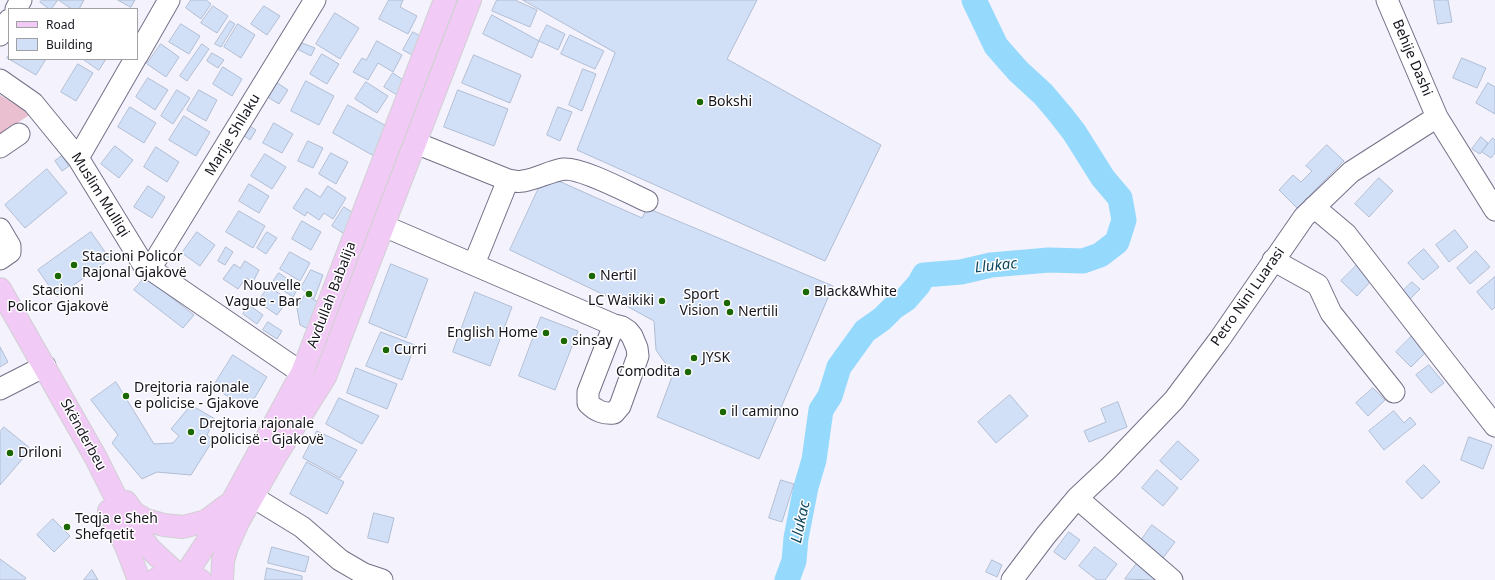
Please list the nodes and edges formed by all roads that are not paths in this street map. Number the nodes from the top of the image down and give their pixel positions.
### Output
1 (170, 0) edge
2 (315, 0) edge
3 (445, 0) edge
4 (470, 0) edge
5 (1387, 0) edge
6 (8, 22) edge
7 (0, 35) edge
8 (138, 54) edge
9 (134, 60) edge
10 (0, 80) edge
11 (1436, 117) junction
12 (19, 134) dead end
13 (416, 143) junction
14 (0, 146) edge
15 (78, 158) junction
16 (508, 180) junction
17 (647, 201) dead end
18 (1314, 207) junction
19 (1495, 210) edge
20 (384, 226) junction
21 (0, 229) edge
22 (0, 259) edge
23 (1273, 260) junction
24 (474, 264) junction
25 (150, 269) junction
26 (0, 289) edge
27 (0, 316) edge
28 (614, 325) dead end
29 (39, 370) junction
30 (302, 373) junction
31 (0, 389) edge
32 (1394, 392) dead end
33 (1495, 426) edge
34 (96, 458) junction
35 (253, 497) junction
36 (1077, 498) junction
37 (232, 502) junction
38 (187, 576) edge
39 (139, 580) edge
40 (155, 580) edge
41 (222, 580) edge
42 (382, 580) edge
43 (1012, 580) edge
44 (1172, 580) edge

1 - 8 street
2 - 25 street, Marije Shllaku
3 - 30 main road, Avdullah Babalija
4 - 13 main road, Avdullah Babalija
5 - 11 street, Behije Dashi
6 - 7 street
9 - 15 street
10 - 15 street, Muslim Mulliqi
11 - 18 street, Petro Nini Luarasi
11 - 19 street, Behije Dashi
12 - 14 street
13 - 16 street
13 - 20 main road, Avdullah Babalija
15 - 25 street, Muslim Mulliqi
16 - 17 street
16 - 24 street
18 - 23 street, Petro Nini Luarasi
18 - 33 street
20 - 24 street
20 - 35 main road, Avdullah Babalija
21 - 22 street
23 - 32 street
23 - 36 street, Petro Nini Luarasi
24 - 28 street
25 - 30 street, Muslim Mulliqi
26 - 29 main road, Skënderbeu
27 - 29 main road, Skënderbeu
29 - 31 street
29 - 34 main road, Skënderbeu
29 - 39 main road, Skënderbeu
30 - 37 main road, Avdullah Babalija
34 - 37 main road
34 - 38 main road, Skënderbeu
35 - 41 main road, Avdullah Babalija
35 - 42 street
36 - 43 street, Petro Nini Luarasi
36 - 44 street
37 - 38 main road, Avdullah Babalija
38 - 40 main road

